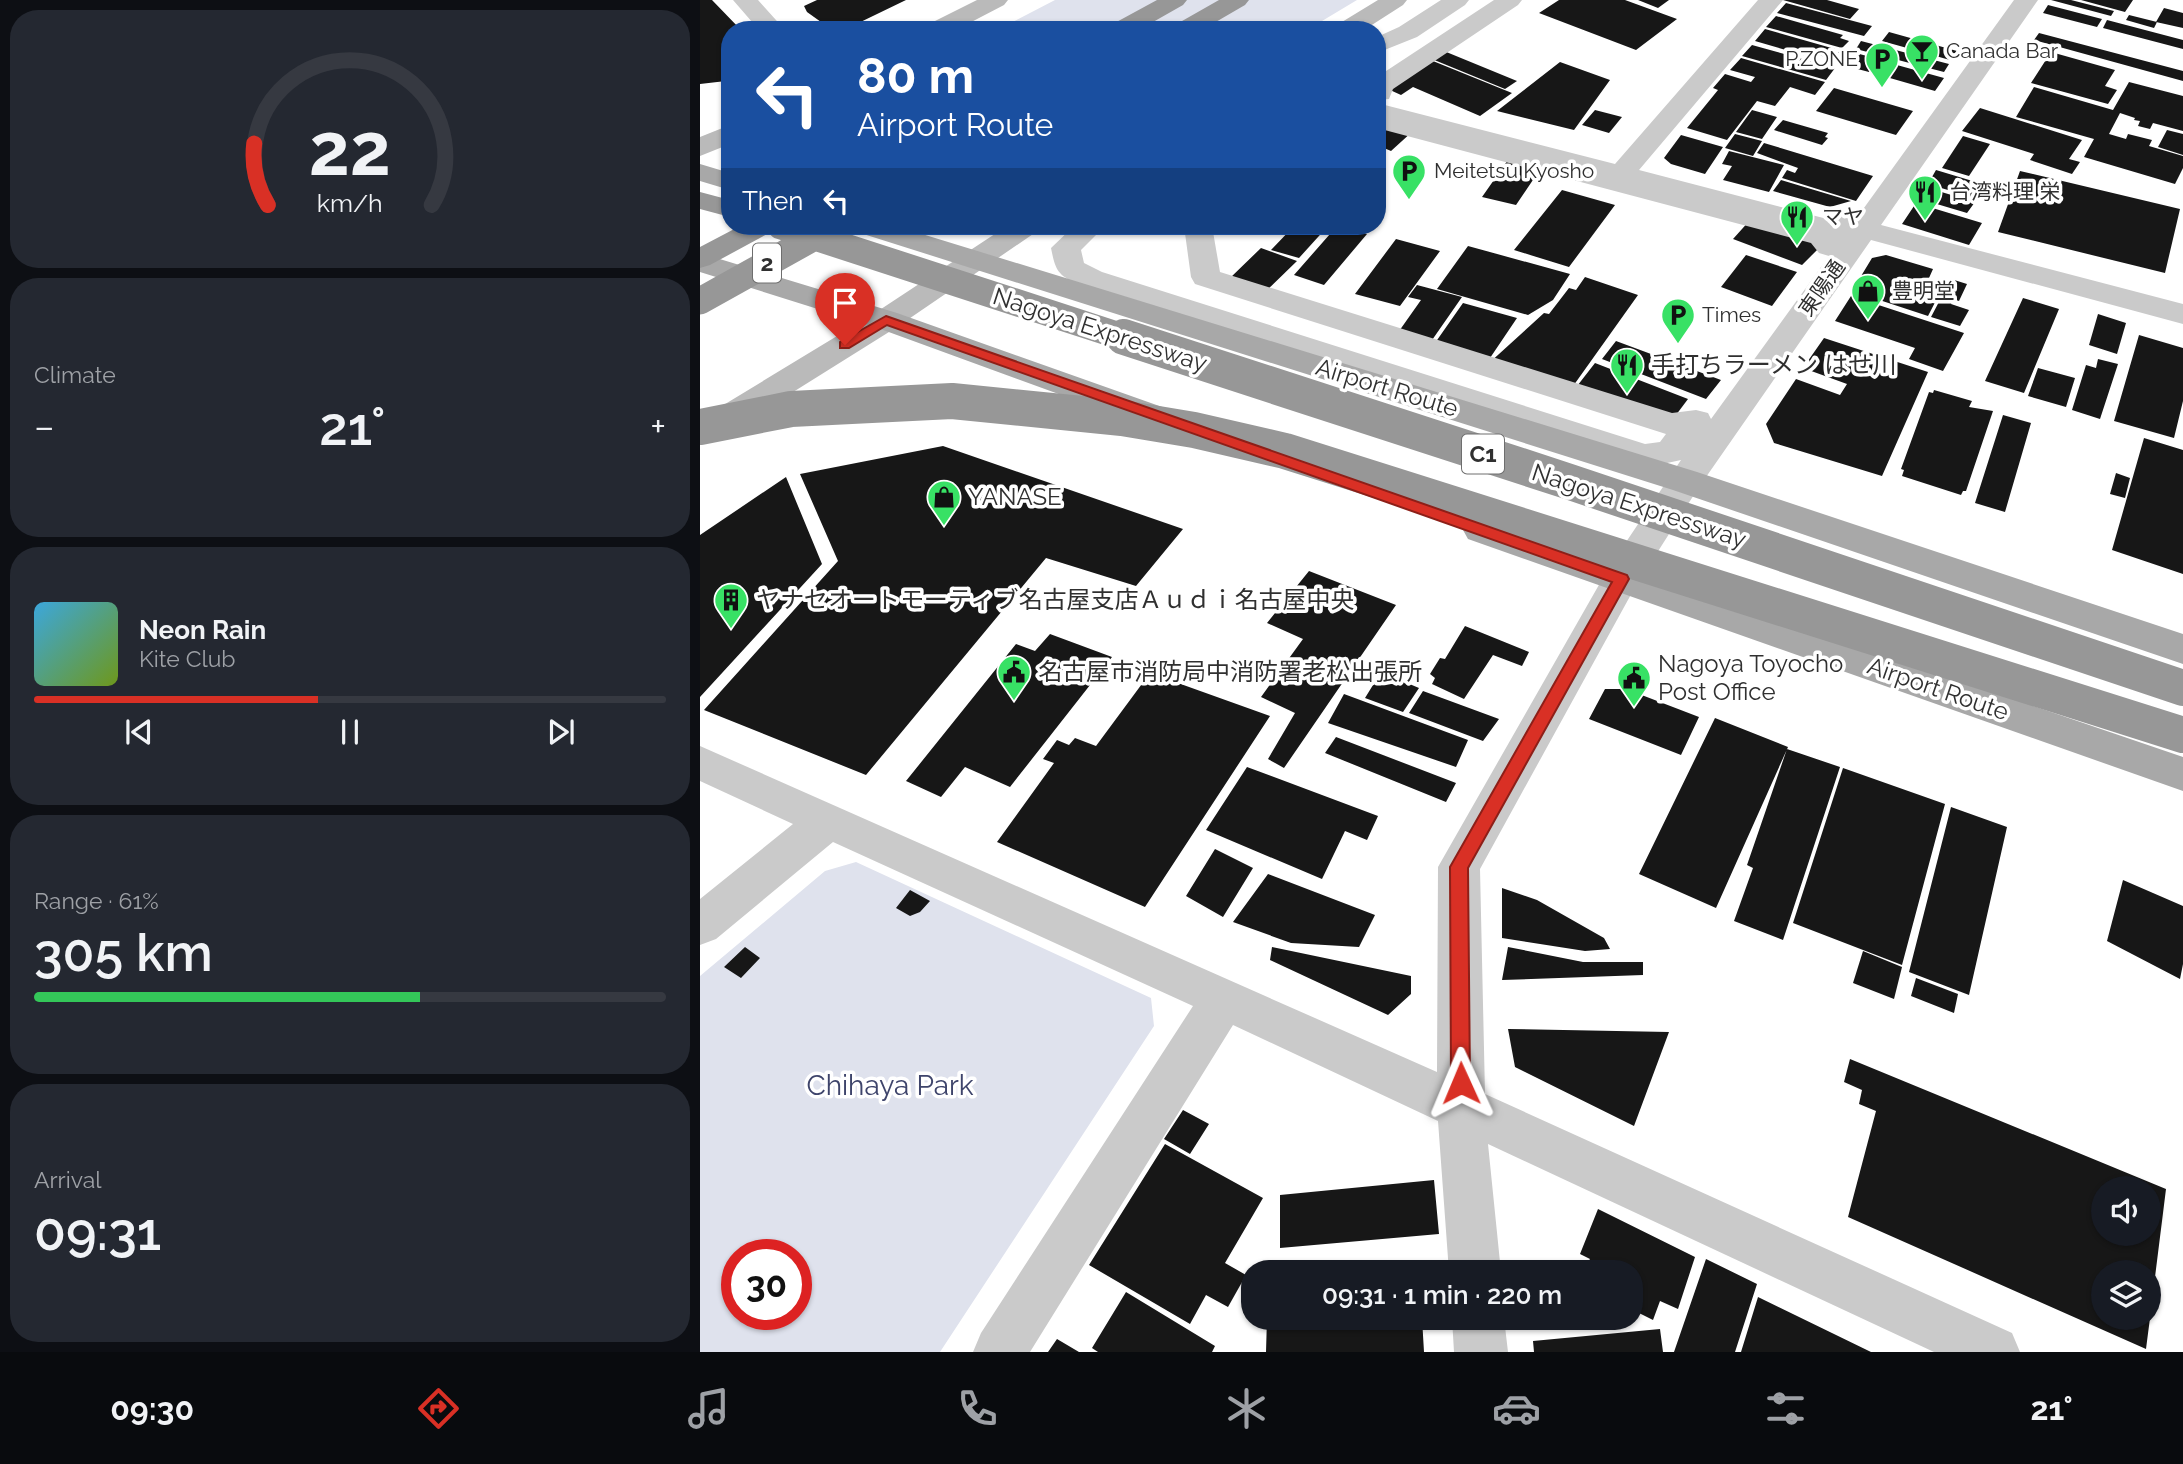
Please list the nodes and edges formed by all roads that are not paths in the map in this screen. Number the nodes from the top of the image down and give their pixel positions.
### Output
1 (745, 0) edge
2 (996, 0) edge
3 (1175, 0) edge
4 (1237, 0) edge
5 (1395, 0) edge
6 (1457, 0) edge
7 (1510, 0) edge
8 (1771, 0) edge
9 (2026, 0) edge
10 (765, 21) edge
11 (954, 21) edge
12 (1136, 21) edge
13 (1200, 21) edge
14 (1361, 21) edge
15 (1386, 42) edge
16 (1386, 83) edge
17 (1386, 102) edge
18 (1386, 113) edge
19 (1386, 122) edge
20 (721, 138) edge
21 (700, 148) edge
22 (1626, 168) junction
23 (700, 172) edge
24 (721, 179) edge
25 (700, 200) edge
26 (721, 206) edge
27 (1864, 229) junction
28 (745, 235) edge
29 (808, 235) edge
30 (819, 235) edge
31 (897, 235) edge
32 (1011, 235) edge
33 (1081, 235) edge
34 (1199, 235) edge
35 (974, 258) junction
36 (700, 260) edge
37 (700, 301) edge
38 (2183, 314) edge
39 (886, 320) junction
40 (700, 427) edge
41 (700, 435) edge
42 (1685, 481) junction
43 (1621, 579) junction
44 (2183, 649) edge
45 (2183, 688) edge
46 (2183, 735) edge
47 (700, 762) edge
48 (2183, 774) edge
49 (828, 821) junction
50 (700, 925) edge
51 (1224, 998) junction
52 (1461, 1107) junction
53 (1474, 1260) edge
54 (1479, 1330) edge
55 (1000, 1352) edge
56 (1481, 1352) edge
57 (1993, 1352) edge

1 - 10 street
2 - 11 street
3 - 12 highway
4 - 13 highway
5 - 14 street
6 - 15 street
7 - 16 street
8 - 22 street
9 - 27 street, 東陽通
17 - 22 street
18 - 19 street
20 - 21 street
22 - 27 street
23 - 24 main road
25 - 26 highway
27 - 38 street
27 - 42 street, 東陽通
28 - 36 highway, 2
29 - 45 highway, Nagoya Expressway / C1, bridge
30 - 37 highway, 2, bridge
31 - 35 main road, Airport Route
32 - 35 street
33 - 34 street
35 - 39 street
35 - 42 main road, Airport Route
36 - 39 main road, Airport Route
39 - 41 street
39 - 43 main road, Airport Route
40 - 46 highway, bridge
42 - 43 street, 東陽通
42 - 44 main road, Airport Route
43 - 48 main road, Airport Route
43 - 52 street, 東陽通
47 - 49 street
49 - 50 street
49 - 51 street
51 - 52 street
51 - 55 street
52 - 53 street, 東陽通
52 - 57 street
54 - 56 street

